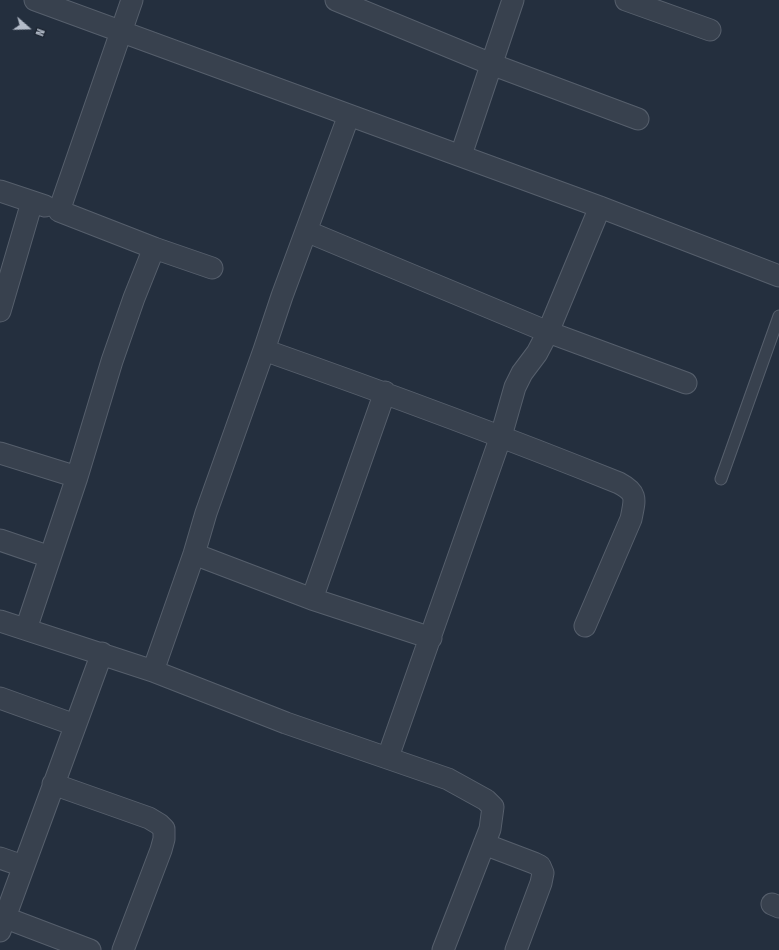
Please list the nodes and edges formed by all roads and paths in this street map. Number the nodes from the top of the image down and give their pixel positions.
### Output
1 (35, 0) edge
2 (132, 0) edge
3 (336, 0) edge
4 (513, 0) edge
5 (626, 0) edge
6 (710, 30) dead end
7 (121, 31) junction
8 (491, 64) junction
9 (349, 115) junction
10 (638, 119) dead end
11 (461, 156) junction
12 (0, 191) edge
13 (32, 202) junction
14 (600, 207) junction
15 (59, 211) junction
16 (306, 232) junction
17 (154, 248) junction
18 (212, 268) dead end
19 (779, 276) edge
20 (0, 311) edge
21 (779, 316) edge
22 (548, 332) junction
23 (264, 350) junction
24 (686, 382) dead end
25 (385, 392) junction
26 (501, 436) junction
27 (0, 453) edge
28 (77, 477) junction
29 (720, 479) dead end
30 (0, 540) edge
31 (194, 554) junction
32 (50, 557) junction
33 (312, 599) junction
34 (0, 621) edge
35 (585, 626) dead end
36 (26, 629) junction
37 (431, 638) junction
38 (102, 653) junction
39 (153, 670) junction
40 (0, 698) edge
41 (75, 725) junction
42 (388, 758) junction
43 (53, 784) junction
44 (484, 844) junction
45 (0, 858) edge
46 (23, 866) junction
47 (3, 925) edge
48 (90, 950) edge
49 (123, 950) edge
50 (443, 950) edge
51 (516, 950) edge

1 - 7 street
2 - 7 street
3 - 8 street
4 - 8 street
5 - 6 street
7 - 9 street
7 - 15 street
8 - 10 street
8 - 11 street
9 - 11 street
9 - 16 street
11 - 14 street
12 - 13 street
13 - 15 street
13 - 20 street
14 - 19 street
14 - 22 street
15 - 17 street
16 - 22 street
16 - 23 street
17 - 18 street
17 - 28 street
21 - 29 lane
22 - 24 street
22 - 26 street
23 - 25 street
23 - 31 street
25 - 26 street
25 - 33 street
26 - 35 street
26 - 37 street
27 - 28 street
28 - 32 street
30 - 32 street
31 - 33 street
31 - 39 street
32 - 36 street
33 - 37 street
34 - 36 street
36 - 38 street
37 - 42 street
38 - 39 street
38 - 41 street
39 - 42 street
40 - 41 street
41 - 43 street
42 - 44 street
43 - 46 street
43 - 49 street
44 - 50 street
44 - 51 street
45 - 46 street
46 - 47 street
47 - 48 street

